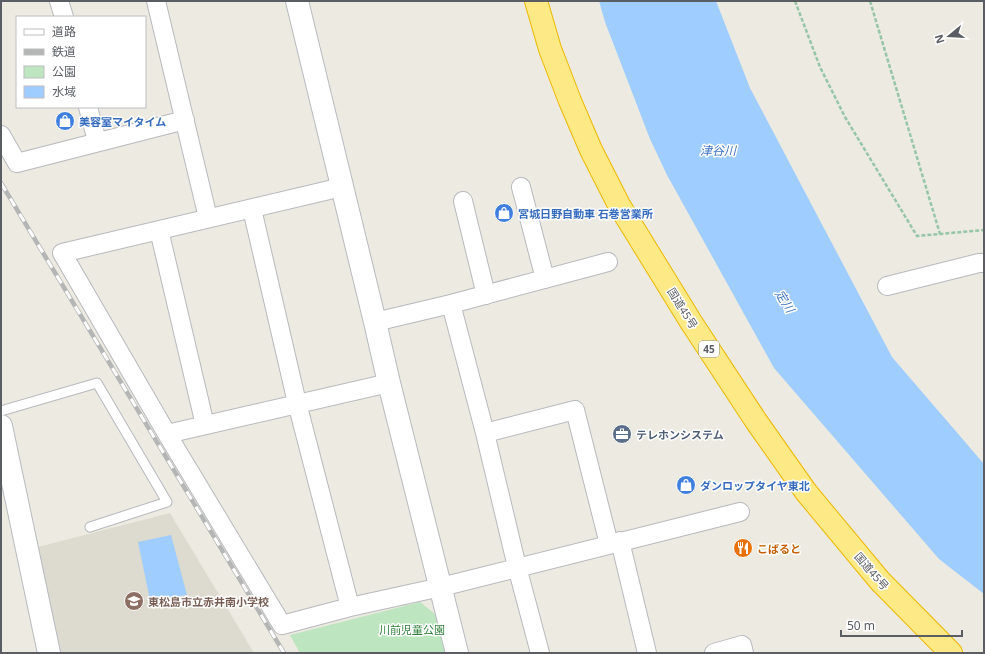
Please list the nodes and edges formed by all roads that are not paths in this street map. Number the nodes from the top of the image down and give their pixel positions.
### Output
1 (59, 1) edge
2 (156, 1) edge
3 (297, 1) edge
4 (536, 1) edge
5 (64, 16) edge
6 (88, 108) edge
7 (185, 120) junction
8 (1, 135) edge
9 (97, 142) junction
10 (342, 187) junction
11 (521, 187) dead end
12 (462, 201) dead end
13 (252, 209) junction
14 (208, 218) junction
15 (159, 230) junction
16 (608, 262) dead end
17 (984, 263) edge
18 (545, 279) junction
19 (887, 286) dead end
20 (486, 295) junction
21 (451, 304) junction
22 (375, 322) junction
23 (389, 383) junction
24 (297, 403) junction
25 (1, 411) edge
26 (205, 425) junction
27 (1, 426) edge
28 (486, 433) junction
29 (167, 434) junction
30 (740, 512) dead end
31 (90, 526) dead end
32 (614, 543) junction
33 (517, 567) junction
34 (441, 587) junction
35 (350, 607) junction
36 (49, 653) edge
37 (457, 653) edge
38 (540, 653) edge
39 (647, 653) edge
40 (714, 653) edge
41 (744, 653) edge
42 (951, 653) edge

1 - 5 street
2 - 7 street
3 - 10 street
4 - 42 highway, 国道45号 / 45
6 - 9 street
7 - 9 street
7 - 14 street
8 - 9 street
10 - 13 street
10 - 22 street
11 - 18 street
12 - 20 street
13 - 14 street
13 - 24 street
14 - 15 street
15 - 26 street
15 - 29 street
16 - 18 street
17 - 19 street
18 - 20 street
20 - 21 street
21 - 22 street
21 - 28 street
22 - 23 street
23 - 24 street
23 - 34 street
24 - 26 street
24 - 35 street
25 - 31 lane
26 - 29 street
27 - 36 street
28 - 32 street
28 - 33 street
29 - 35 street
30 - 32 street
32 - 33 street
32 - 39 street
33 - 34 street
33 - 38 street
34 - 35 street
34 - 37 street
40 - 41 street

